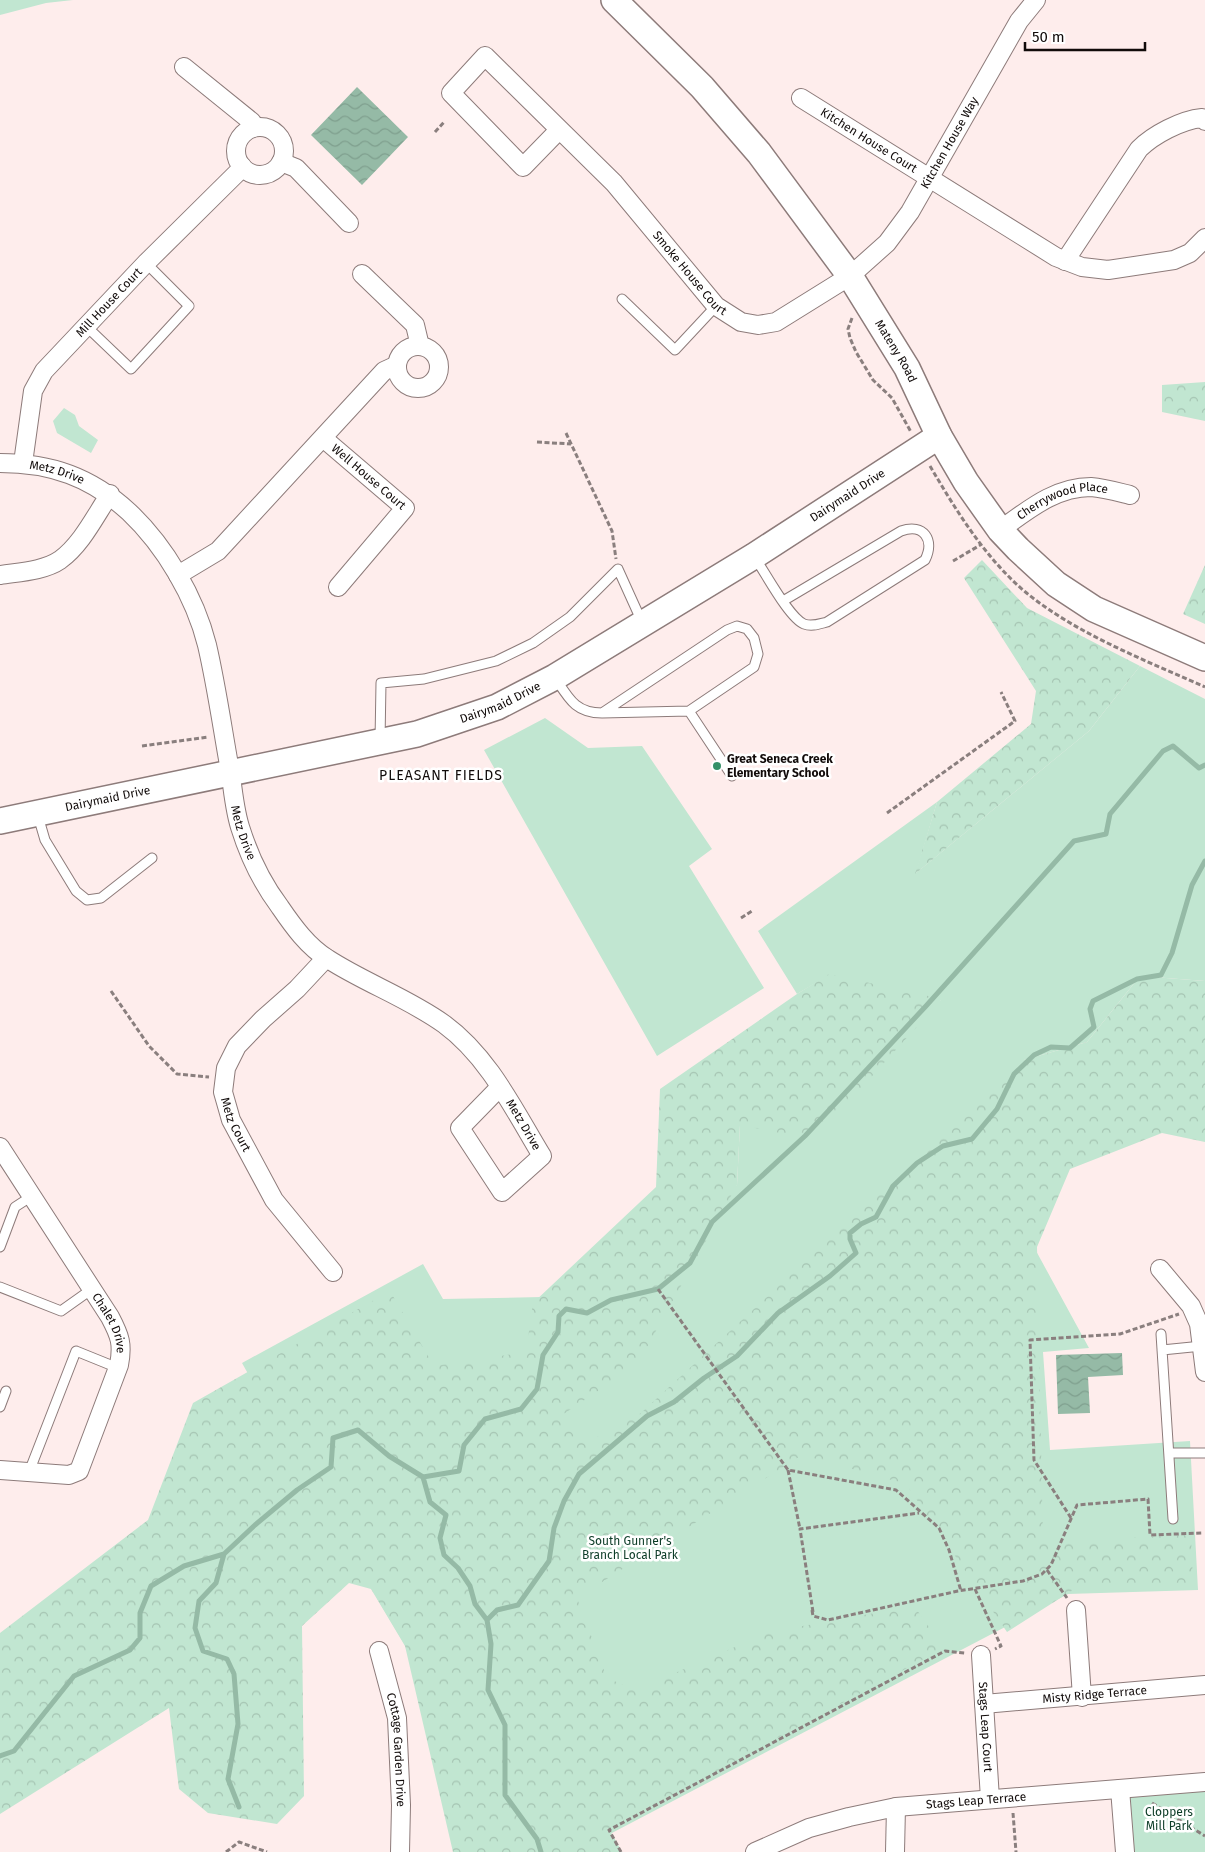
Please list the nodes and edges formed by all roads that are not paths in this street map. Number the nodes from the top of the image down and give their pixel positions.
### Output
1 (614, 0) edge
2 (1036, 0) edge
3 (184, 67) dead end
4 (801, 98) dead end
5 (1205, 121) edge
6 (253, 128) junction
7 (559, 130) junction
8 (281, 162) junction
9 (242, 166) junction
10 (930, 178) junction
11 (349, 223) dead end
12 (1205, 238) edge
13 (1065, 261) junction
14 (146, 263) junction
15 (362, 274) dead end
16 (850, 276) junction
17 (622, 300) dead end
18 (716, 306) junction
19 (86, 326) junction
20 (420, 346) junction
21 (397, 365) junction
22 (940, 436) junction
23 (322, 438) junction
24 (0, 463) edge
25 (23, 463) junction
26 (110, 494) junction
27 (1130, 494) dead end
28 (991, 537) junction
29 (754, 556) junction
30 (0, 575) edge
31 (178, 575) junction
32 (338, 587) dead end
33 (783, 601) junction
34 (643, 624) junction
35 (1205, 658) edge
36 (555, 677) junction
37 (689, 711) junction
38 (602, 713) junction
39 (380, 741) junction
40 (230, 772) junction
41 (732, 776) dead end
42 (38, 813) junction
43 (0, 821) edge
44 (152, 858) dead end
45 (326, 958) junction
46 (500, 1086) junction
47 (0, 1147) edge
48 (32, 1196) junction
49 (0, 1247) edge
50 (1160, 1269) dead end
51 (333, 1272) dead end
52 (0, 1287) edge
53 (92, 1289) junction
54 (1161, 1334) dead end
55 (1202, 1346) junction
56 (1162, 1350) junction
57 (118, 1368) junction
58 (1205, 1372) edge
59 (6, 1391) dead end
60 (0, 1407) edge
61 (1169, 1453) junction
62 (1205, 1453) edge
63 (0, 1470) edge
64 (29, 1472) junction
65 (1173, 1519) dead end
66 (1076, 1610) road end
67 (379, 1651) dead end
68 (981, 1655) dead end
69 (1205, 1685) edge
70 (1082, 1697) junction
71 (984, 1704) junction
72 (1205, 1782) edge
73 (1124, 1788) junction
74 (990, 1799) junction
75 (896, 1807) junction
76 (400, 1852) edge
77 (755, 1852) edge
78 (896, 1852) edge
79 (1125, 1852) edge

1 - 16 street, Mateny Road
2 - 10 street, Kitchen House Way
3 - 6 street
4 - 10 street, Kitchen House Court
5 - 13 street
6 - 8 street
6 - 9 street
7 - 7 street, Smoke House Court
7 - 18 street, Smoke House Court
8 - 9 street
8 - 11 street
9 - 14 street, Mill House Court
10 - 13 street, Kitchen House Court
10 - 16 street, Kitchen House Way
12 - 13 street, Kitchen House Court
14 - 19 street, Mill House Court
14 - 19 lane
15 - 20 street
16 - 18 street, Smoke House Court
16 - 22 street, Mateny Road
17 - 18 lane
19 - 25 street, Mill House Court
20 - 21 street, Well House Court
20 - 21 street
21 - 23 street, Well House Court
22 - 28 street, Mateny Road
22 - 29 street, Dairymaid Drive
23 - 31 street, Well House Court
23 - 32 street, Well House Court
24 - 25 street, Metz Drive
25 - 26 street, Metz Drive
26 - 30 street
26 - 31 street, Metz Drive
27 - 28 street, Cherrywood Place
28 - 35 street, Mateny Road
29 - 33 lane
29 - 34 street, Dairymaid Drive
31 - 40 street, Metz Drive
33 - 33 lane
34 - 36 street, Dairymaid Drive
34 - 39 lane
36 - 38 lane
36 - 39 street, Dairymaid Drive
37 - 38 lane
37 - 38 lane
37 - 41 lane
39 - 40 street, Dairymaid Drive
40 - 42 street, Dairymaid Drive
40 - 45 street, Metz Drive
42 - 43 street, Dairymaid Drive
42 - 44 lane
45 - 46 street, Metz Drive
45 - 51 street, Metz Court
46 - 46 street, Metz Drive
47 - 48 street, Chalet Drive
48 - 49 lane
48 - 53 street, Chalet Drive
50 - 55 street
52 - 53 lane
53 - 57 street, Chalet Drive
54 - 56 lane
55 - 56 lane
55 - 58 street
56 - 61 lane
57 - 64 street, Chalet Drive
57 - 64 lane
59 - 60 lane
61 - 62 lane
61 - 65 lane
63 - 64 street, Chalet Drive
66 - 70 street
67 - 76 street, Cottage Garden Drive
68 - 71 street, Stags Leap Court
69 - 70 street, Misty Ridge Terrace
70 - 71 street, Misty Ridge Terrace
71 - 74 street, Stags Leap Court
72 - 73 street, Stags Leap Terrace
73 - 74 street, Stags Leap Terrace
73 - 79 street
74 - 75 street, Stags Leap Terrace
75 - 77 street, Stags Leap Terrace
75 - 78 street

